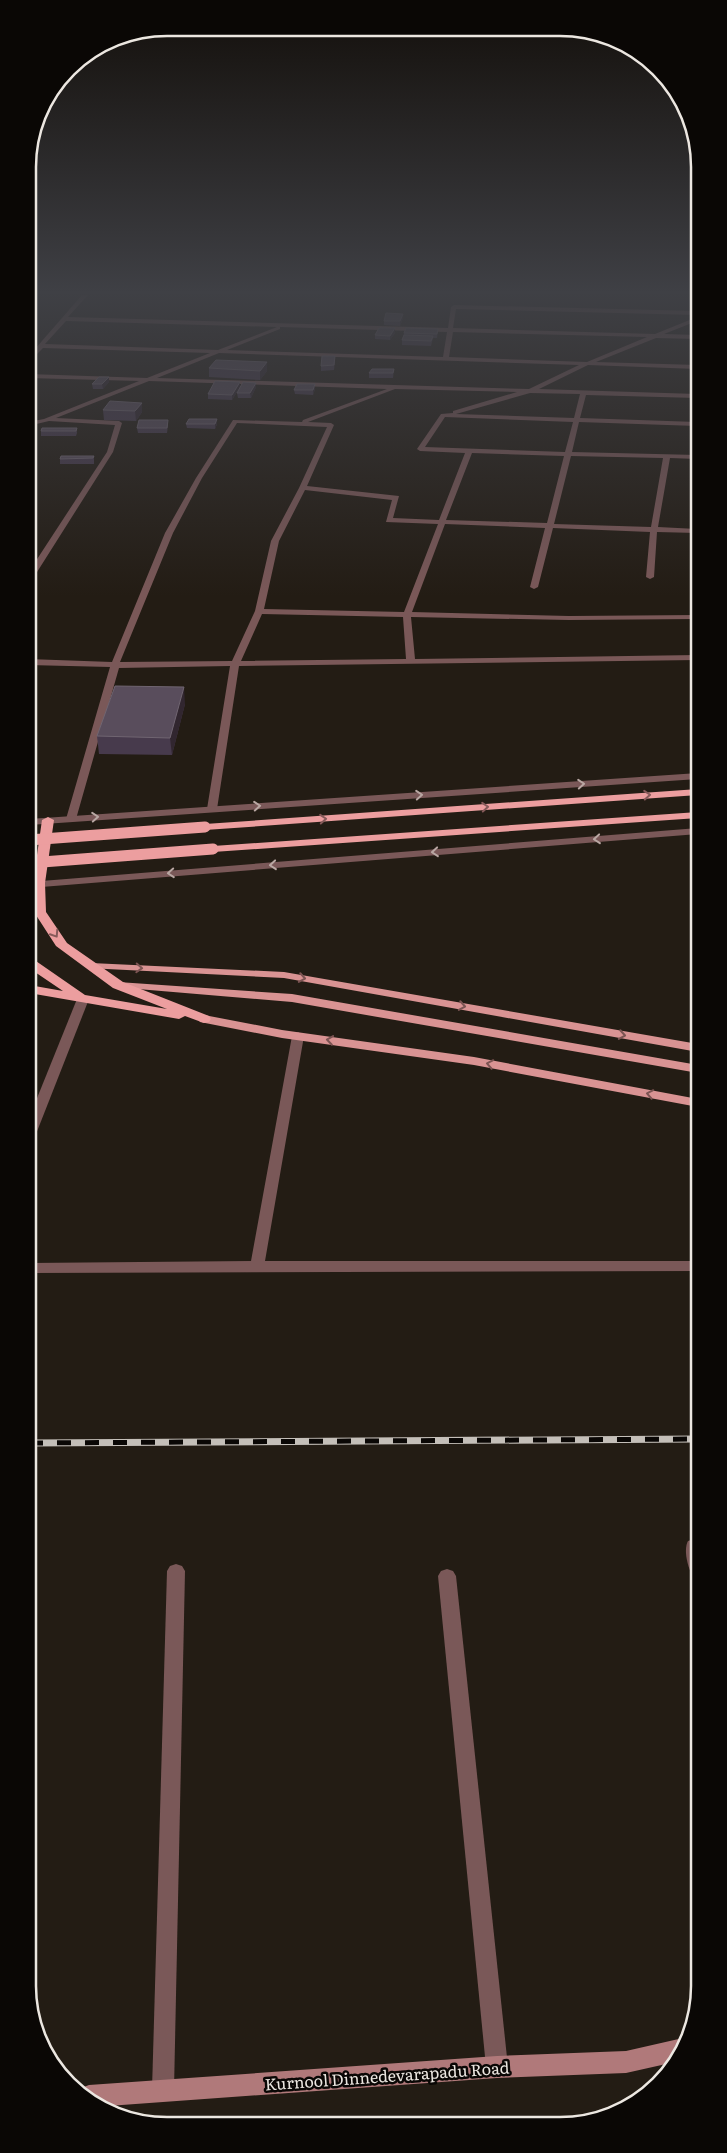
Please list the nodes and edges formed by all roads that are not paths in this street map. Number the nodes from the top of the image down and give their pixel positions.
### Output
1 (106, 395) edge
2 (375, 395) edge
3 (513, 395) edge
4 (582, 395) edge
5 (677, 395) edge
6 (691, 396) edge
7 (443, 415) junction
8 (46, 420) junction
9 (576, 420) junction
10 (37, 422) edge
11 (298, 424) junction
12 (691, 424) edge
13 (469, 451) junction
14 (568, 454) junction
15 (667, 456) junction
16 (691, 457) edge
17 (303, 488) junction
18 (441, 522) junction
19 (551, 526) junction
20 (654, 529) junction
21 (691, 531) edge
22 (37, 566) edge
23 (650, 578) dead end
24 (534, 587) dead end
25 (259, 611) junction
26 (407, 614) junction
27 (691, 617) edge
28 (691, 658) edge
29 (37, 662) edge
30 (411, 662) junction
31 (235, 664) junction
32 (115, 665) junction
33 (691, 776) edge
34 (691, 793) edge
35 (212, 809) junction
36 (691, 816) edge
37 (71, 819) junction
38 (48, 820) junction
39 (37, 821) edge
40 (691, 832) edge
41 (37, 839) edge
42 (37, 862) edge
43 (37, 872) edge
44 (37, 884) edge
45 (37, 896) edge
46 (91, 966) junction
47 (37, 967) edge
48 (118, 984) junction
49 (37, 990) edge
50 (83, 999) junction
51 (204, 1019) junction
52 (298, 1036) junction
53 (691, 1047) edge
54 (691, 1067) edge
55 (690, 1102) edge
56 (36, 1115) edge
57 (257, 1266) junction
58 (690, 1266) edge
59 (36, 1268) edge
60 (176, 1571) dead end
61 (447, 1576) dead end
62 (673, 2051) edge
63 (497, 2067) junction
64 (163, 2090) junction
65 (96, 2095) edge

1 - 8 street
2 - 11 street
3 - 7 street
4 - 9 street
5 - 6 street
7 - 9 street
7 - 13 street
8 - 10 street
8 - 22 street
9 - 12 street
9 - 14 street
11 - 17 street
11 - 32 street
13 - 14 street
13 - 18 street
14 - 15 street
14 - 19 street
15 - 16 street
15 - 20 street
17 - 18 street
17 - 25 street
18 - 19 street
18 - 26 street
19 - 20 street
19 - 24 street
20 - 21 street
20 - 23 street
25 - 26 street
25 - 31 street
26 - 27 street
26 - 30 street
28 - 30 street
29 - 32 street
30 - 31 street
31 - 32 street
31 - 35 street
32 - 37 street
35 -> 33 street
41 -> 34 highway, bridge
37 -> 35 street
36 - 42 highway, bridge
37 - 38 street
38 - 39 street
38 - 43 highway
40 -> 44 street
45 -> 46 highway
46 - 48 highway
46 -> 53 main road
47 - 50 highway
48 - 51 highway
48 - 54 main road
49 - 50 highway
50 - 51 highway
50 - 56 street
51 - 52 main road
55 -> 52 main road
52 - 57 street
57 - 58 street
57 - 59 street
60 - 64 street
61 - 63 street
62 - 63 main road, Kurnool Dinnedevarapadu Road
63 - 64 main road, Kurnool Dinnedevarapadu Road
64 - 65 main road, Kurnool Dinnedevarapadu Road

